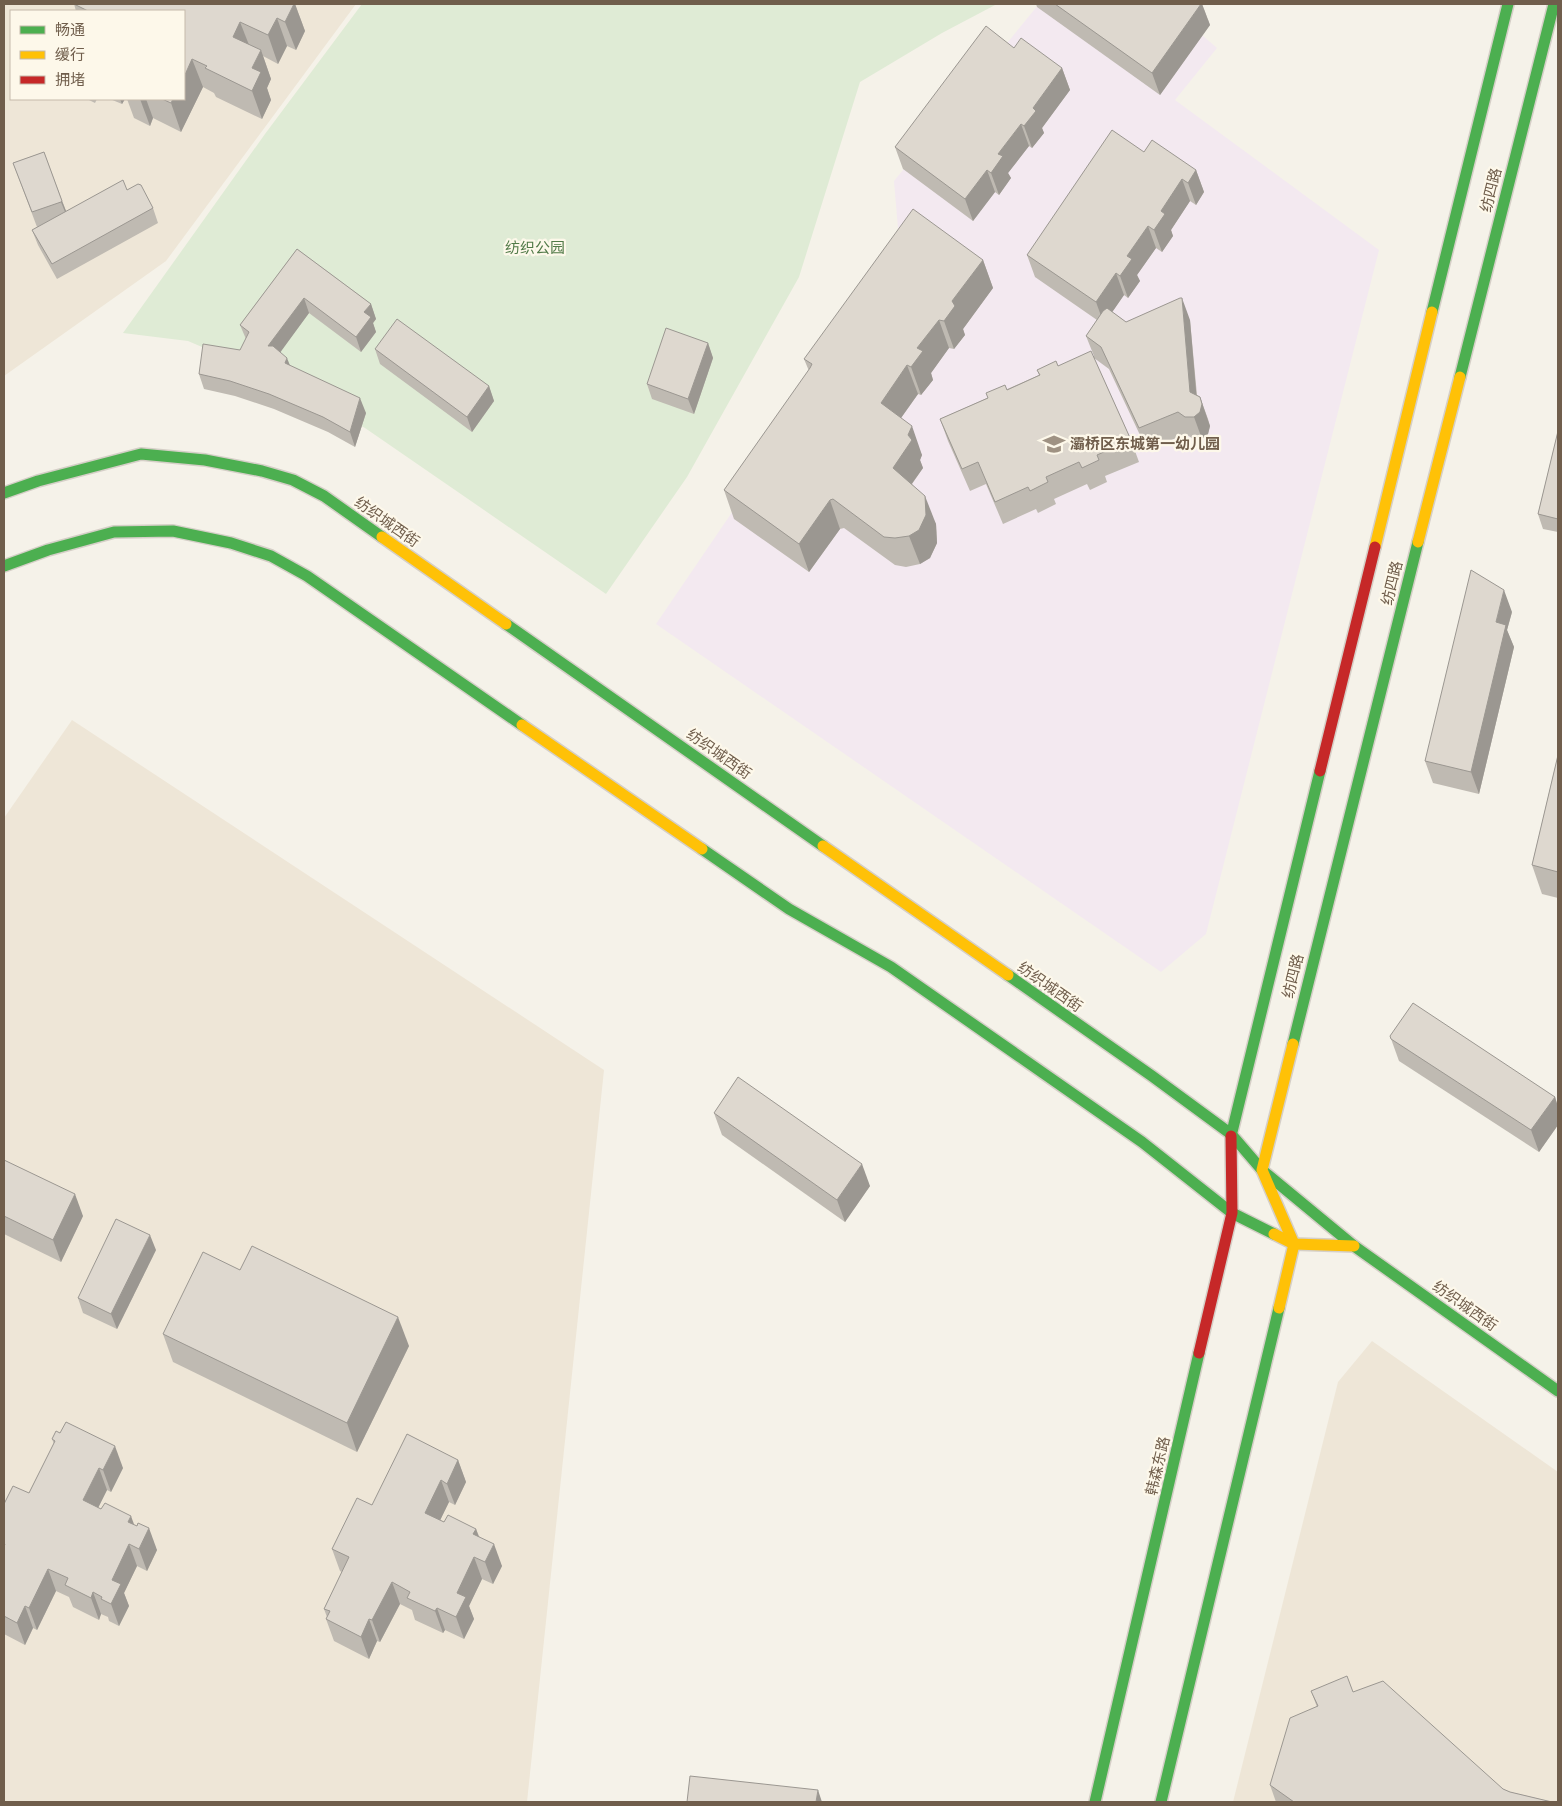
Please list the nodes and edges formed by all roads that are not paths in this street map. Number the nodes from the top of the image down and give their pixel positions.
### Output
1 (1508, 4) edge
2 (1554, 4) edge
3 (4, 493) edge
4 (4, 566) edge
5 (1231, 1134) junction
6 (1262, 1170) junction
7 (1232, 1213) junction
8 (1294, 1244) junction
9 (1354, 1246) junction
10 (1558, 1391) edge
11 (1095, 1802) edge
12 (1161, 1802) edge

1 - 5 main road, 纺四路
2 - 6 main road, 纺四路
3 - 5 main road, 纺织城西街
4 - 7 main road
5 - 6 main road, 纺织城西街
5 - 7 main road, 韩森东路
6 - 8 main road
6 - 9 main road, 纺织城西街
7 - 8 main road
7 - 11 main road, 韩森东路
8 - 9 main road
8 - 12 main road
9 - 10 main road, 纺织城西街

